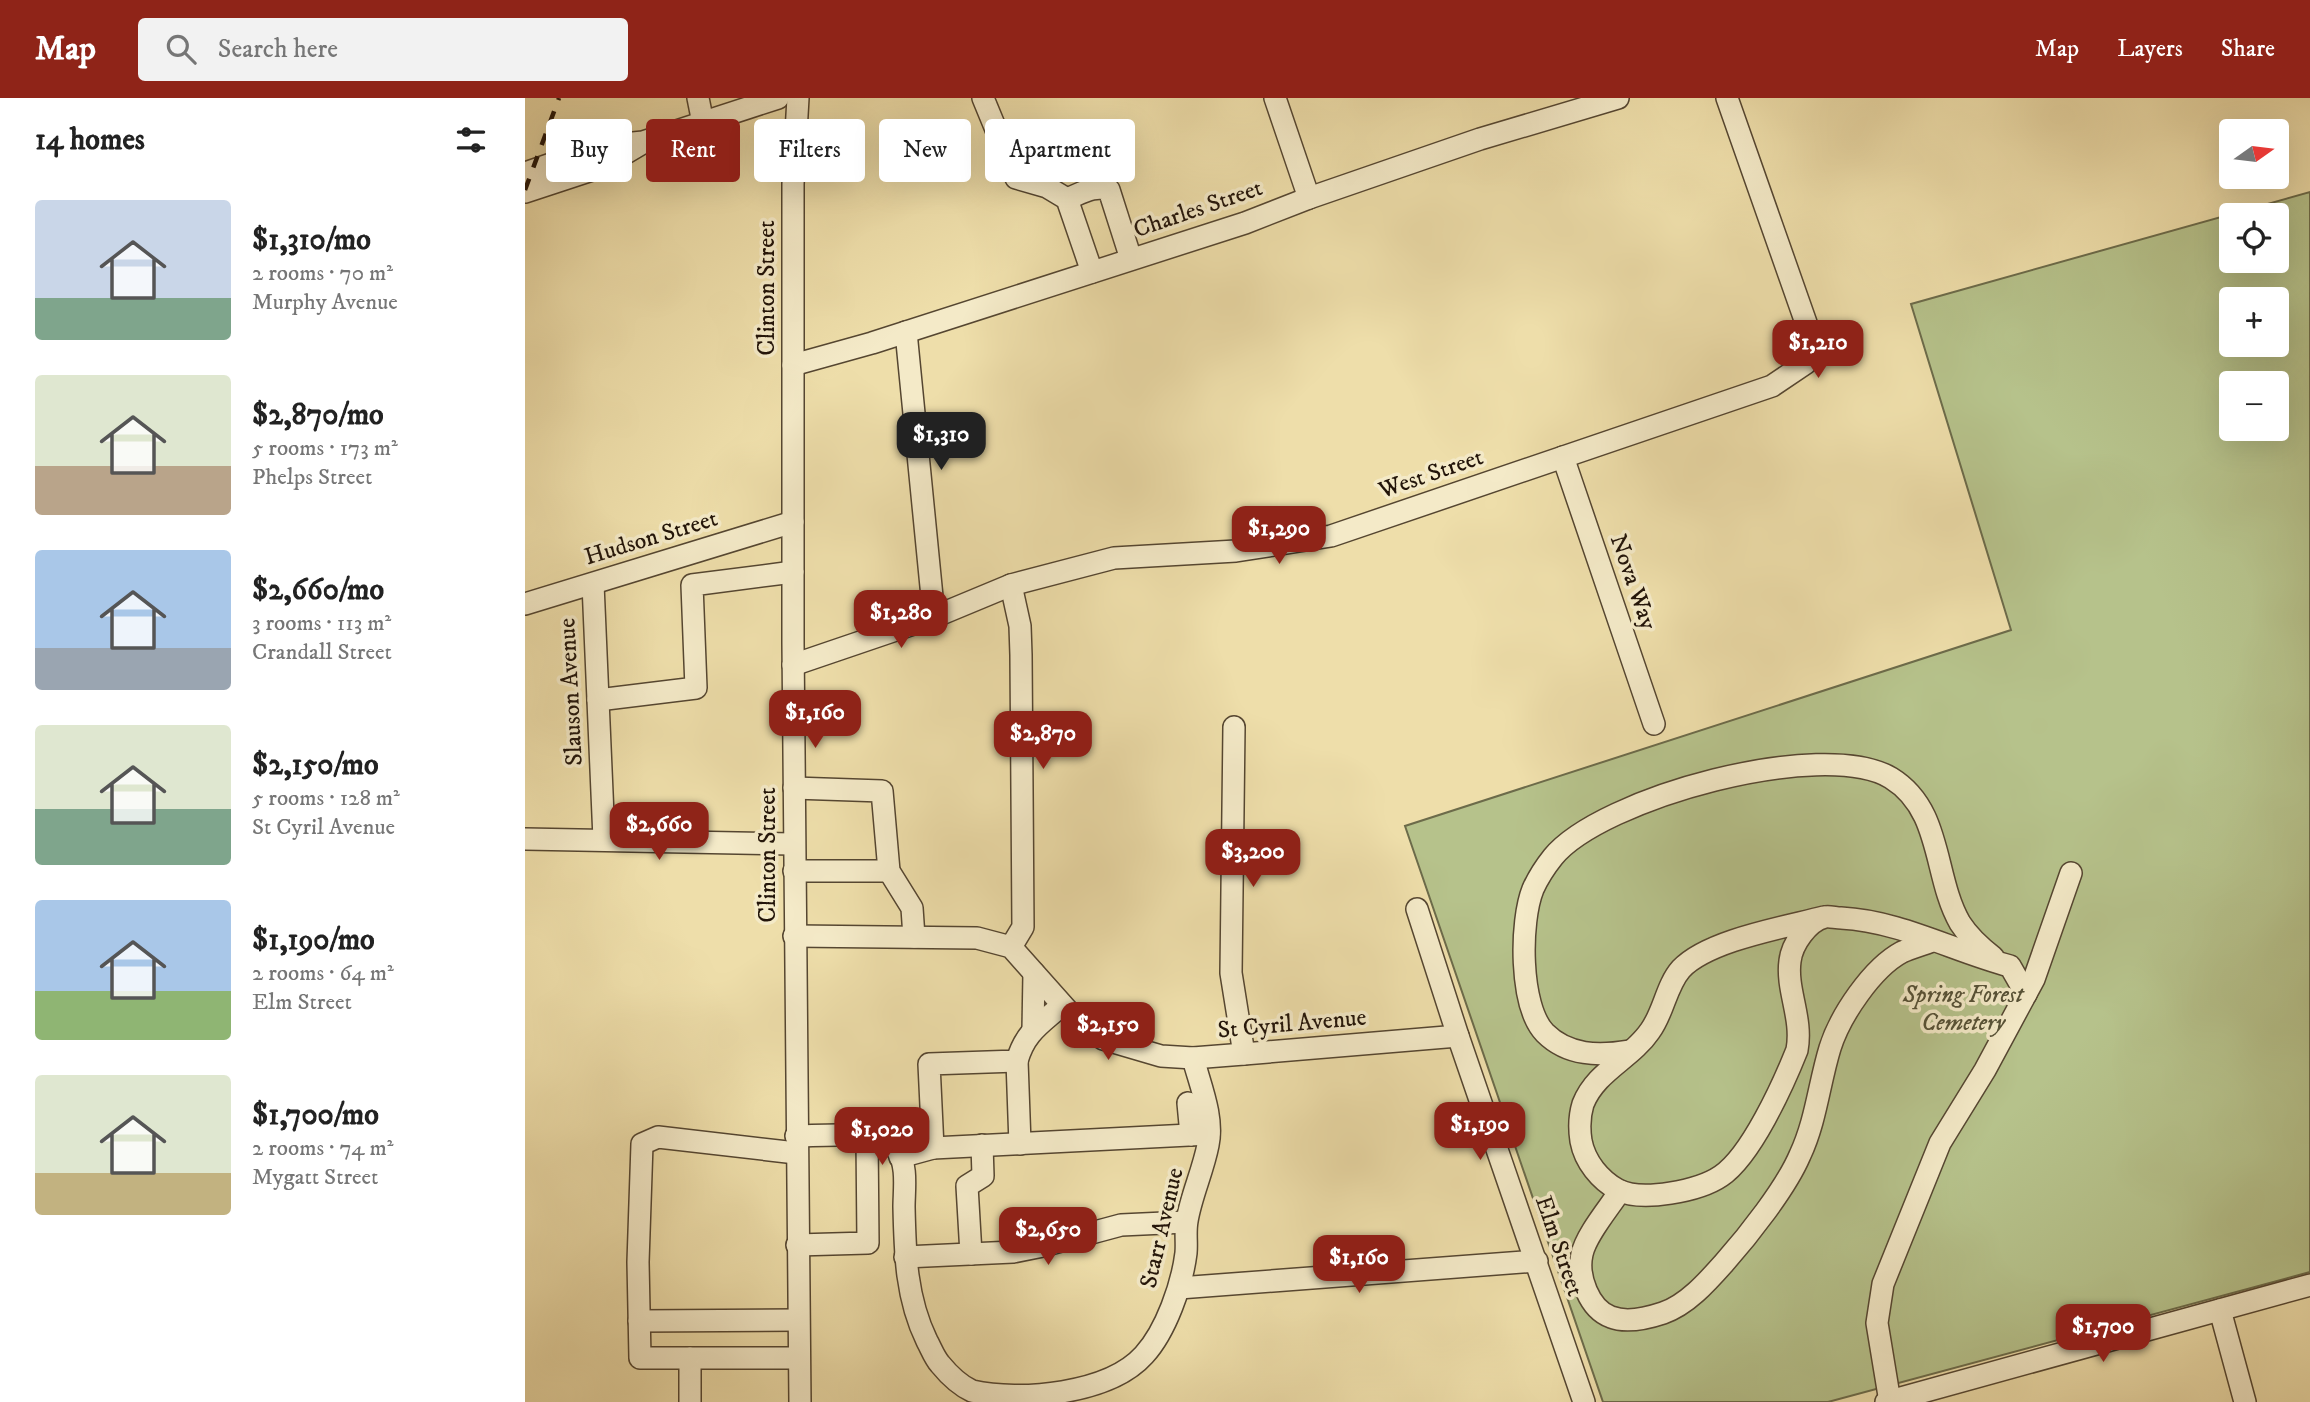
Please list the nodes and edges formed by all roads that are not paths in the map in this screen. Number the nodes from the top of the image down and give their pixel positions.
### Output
1 (698, 98) edge
2 (778, 98) edge
3 (798, 98) edge
4 (983, 98) edge
5 (1275, 98) edge
6 (1618, 98) edge
7 (1727, 98) edge
8 (702, 119) edge
9 (715, 119) edge
10 (646, 141) edge
11 (643, 142) junction
12 (525, 173) edge
13 (525, 192) edge
14 (1309, 198) junction
15 (1067, 200) junction
16 (1131, 259) junction
17 (1092, 272) junction
18 (906, 332) junction
19 (793, 365) junction
20 (1563, 457) junction
21 (793, 522) junction
22 (793, 572) junction
23 (593, 584) junction
24 (1011, 585) junction
25 (525, 604) edge
26 (934, 617) junction
27 (793, 665) junction
28 (598, 700) junction
29 (1654, 724) dead end
30 (1234, 727) dead end
31 (794, 788) junction
32 (525, 839) edge
33 (604, 839) junction
34 (795, 844) junction
35 (795, 871) junction
36 (889, 871) junction
37 (2071, 873) dead end
38 (1417, 909) dead end
39 (1824, 917) junction
40 (794, 936) junction
41 (914, 937) junction
42 (1932, 941) junction
43 (1011, 947) junction
44 (2042, 956) junction
45 (2005, 964) junction
46 (1034, 973) junction
47 (2026, 994) junction
48 (1062, 1005) junction
49 (1033, 1030) junction
50 (1458, 1036) junction
51 (1632, 1050) junction
52 (1244, 1054) junction
53 (1193, 1058) junction
54 (1017, 1061) junction
55 (1188, 1103) dead end
56 (1200, 1134) junction
57 (867, 1137) junction
58 (1020, 1144) junction
59 (796, 1145) junction
60 (982, 1145) junction
61 (933, 1148) junction
62 (901, 1157) junction
63 (1620, 1191) junction
64 (1187, 1222) junction
65 (797, 1245) junction
66 (971, 1254) junction
67 (905, 1257) junction
68 (1537, 1261) junction
69 (2310, 1285) edge
70 (1179, 1288) junction
71 (2220, 1310) junction
72 (799, 1320) junction
73 (639, 1321) junction
74 (690, 1358) junction
75 (799, 1358) junction
76 (1050, 1400) edge
77 (690, 1402) edge
78 (800, 1402) edge
79 (1584, 1402) edge
80 (1889, 1402) edge
81 (2245, 1402) edge

1 - 8 street
2 - 9 street
3 - 19 street, Clinton Street
4 - 15 street
5 - 14 street
6 - 14 street, Charles Street
7 - 20 street, West Street
10 - 11 street
11 - 12 street
11 - 13 street
14 - 16 street, Charles Street
15 - 16 street
15 - 17 street
16 - 17 street, Charles Street
17 - 18 street, Charles Street
18 - 19 street, Charles Street
18 - 26 street
19 - 21 street, Clinton Street
20 - 24 street, West Street
20 - 29 street, Nova Way
21 - 22 street, Clinton Street
21 - 23 street, Hudson Street
22 - 27 street, Clinton Street
22 - 28 street
23 - 25 street, Hudson Street
23 - 28 street, Slauson Avenue
24 - 26 street, West Street
24 - 43 street
26 - 27 street, West Street
27 - 31 street, Clinton Street
28 - 33 street, Slauson Avenue
30 - 52 street
31 - 34 street, Clinton Street
31 - 36 street
32 - 33 street
33 - 34 street
34 - 35 street, Clinton Street
35 - 36 street
35 - 40 street, Clinton Street
36 - 41 street
37 - 44 street
38 - 50 street, Elm Street
39 - 42 street
39 - 51 street
39 - 63 street
40 - 41 street
40 - 59 street, Clinton Street
41 - 43 street
42 - 45 street
42 - 63 street
43 - 46 street, St Cyril Avenue
44 - 45 street
44 - 47 street
45 - 47 street
45 - 51 street
46 - 48 street, St Cyril Avenue
46 - 49 street
47 - 80 street
48 - 49 street
48 - 53 street, St Cyril Avenue
49 - 54 street
50 - 52 street, St Cyril Avenue
50 - 68 street, Elm Street
51 - 63 street
52 - 53 street, St Cyril Avenue
53 - 56 street, Starr Avenue
54 - 58 street
54 - 61 street
55 - 56 street
56 - 58 street
56 - 64 street, Starr Avenue
57 - 59 street
57 - 62 street
57 - 65 street
58 - 60 street
59 - 65 street, Clinton Street
59 - 73 street
60 - 61 street
60 - 66 street
61 - 62 street
62 - 67 street, Starr Avenue
64 - 66 street
64 - 70 street, Starr Avenue
65 - 72 street, Clinton Street
66 - 67 street
67 - 76 street, Starr Avenue
68 - 70 street
68 - 79 street, Elm Street
69 - 71 street
70 - 76 street, Starr Avenue
71 - 80 street
71 - 81 street
72 - 73 street
72 - 75 street, Clinton Street
73 - 74 street
74 - 75 street
74 - 77 street
75 - 78 street, Clinton Street

